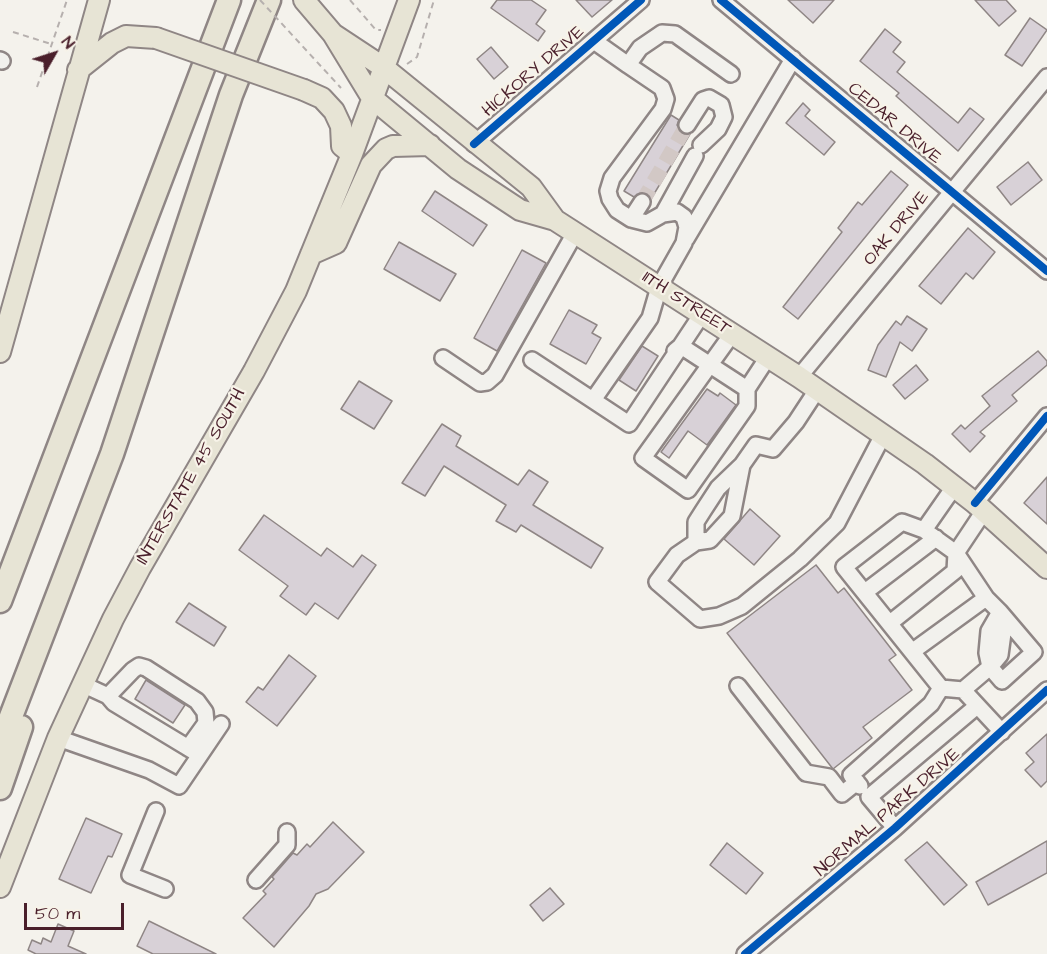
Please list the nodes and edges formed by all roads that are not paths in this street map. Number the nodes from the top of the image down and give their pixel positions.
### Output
1 (99, 0) edge
2 (230, 0) edge
3 (269, 0) edge
4 (304, 0) edge
5 (409, 0) edge
6 (641, 0) edge
7 (721, 0) edge
8 (333, 34) junction
9 (594, 41) junction
10 (793, 58) junction
11 (628, 65) junction
12 (383, 67) junction
13 (78, 70) junction
14 (731, 74) dead end
15 (1047, 77) edge
16 (372, 98) junction
17 (687, 125) tunnel mouth
18 (474, 144) junction
19 (430, 145) junction
20 (352, 154) junction
21 (488, 189) junction
22 (953, 192) junction
23 (642, 202) tunnel mouth
24 (663, 214) junction
25 (632, 219) junction
26 (555, 220) junction
27 (575, 233) junction
28 (684, 243) junction
29 (311, 254) junction
30 (1047, 271) edge
31 (659, 287) junction
32 (702, 314) junction
33 (732, 334) junction
34 (681, 346) junction
35 (0, 352) edge
36 (768, 357) junction
37 (443, 358) dead end
38 (532, 360) dead end
39 (711, 364) junction
40 (799, 377) junction
41 (747, 389) junction
42 (817, 390) junction
43 (593, 400) junction
44 (1047, 416) edge
45 (883, 435) junction
46 (742, 465) junction
47 (954, 487) junction
48 (97, 495) junction
49 (980, 507) junction
50 (930, 534) junction
51 (696, 542) junction
52 (956, 553) junction
53 (1047, 568) edge
54 (865, 592) junction
55 (986, 598) junction
56 (0, 601) edge
57 (1000, 612) junction
58 (890, 623) junction
59 (913, 651) junction
60 (990, 667) junction
61 (82, 684) junction
62 (738, 686) dead end
63 (941, 688) junction
64 (963, 690) junction
65 (1047, 690) edge
66 (108, 696) junction
67 (977, 706) junction
68 (221, 724) dead end
69 (1002, 732) junction
70 (57, 738) junction
71 (0, 745) edge
72 (193, 751) junction
73 (857, 782) junction
74 (0, 788) edge
75 (869, 797) junction
76 (156, 811) dead end
77 (896, 828) junction
78 (288, 832) dead end
79 (256, 880) dead end
80 (0, 887) edge
81 (165, 889) dead end
82 (745, 954) edge

1 - 13 main road
2 - 56 highway
3 - 48 highway
4 - 8 main road, 11TH STREET
5 - 12 main road, INTERSTATE 45 SOUTH
6 - 9 street, HICKORY DRIVE
7 - 10 street, CEDAR DRIVE
8 - 12 main road, 11TH STREET
8 - 16 main road, 11TH STREET
9 - 11 street
9 - 18 street, HICKORY DRIVE
10 - 22 street, CEDAR DRIVE
10 - 28 street
11 - 14 street
11 - 25 street
12 - 16 main road, INTERSTATE 45 SOUTH
12 - 18 main road, 11TH STREET
13 - 20 main road, bridge
13 - 35 main road
15 - 22 street, OAK DRIVE
16 - 19 main road, 11TH STREET
16 - 20 main road, INTERSTATE 45 SOUTH
17 - 24 street
18 - 26 main road, 11TH STREET
19 - 21 main road, 11TH STREET
19 - 29 main road
20 - 29 main road, INTERSTATE 45 SOUTH
21 - 26 main road, 11TH STREET
21 - 26 main road
22 - 30 street, CEDAR DRIVE
22 - 40 street, OAK DRIVE
23 - 25 street
24 - 25 street
24 - 28 street
26 - 27 main road, 11TH STREET
27 - 31 main road, 11TH STREET
27 - 37 street
28 - 31 street
29 - 61 main road, INTERSTATE 45 SOUTH
31 - 32 main road, 11TH STREET
31 - 43 street
32 - 33 main road, 11TH STREET
32 - 34 street
33 - 36 main road, 11TH STREET
33 - 39 street
34 - 39 street
34 - 43 street
36 - 40 main road, 11TH STREET
36 - 41 street
38 - 43 street
39 - 41 street
39 - 41 street
40 - 42 main road, 11TH STREET
42 - 45 main road, 11TH STREET
42 - 46 street
44 - 49 street
45 - 47 main road, 11TH STREET
45 - 51 street
46 - 51 street
46 - 51 street
47 - 49 main road, 11TH STREET
47 - 50 street
48 - 71 highway
48 - 74 highway
49 - 52 street
49 - 53 main road, 11TH STREET
50 - 52 street
50 - 54 street
50 - 54 street
52 - 55 street
52 - 58 street
54 - 58 street
55 - 57 street
55 - 59 street
57 - 60 street
57 - 60 street
58 - 59 street
59 - 63 street
60 - 64 street
61 - 66 street
61 - 70 main road, INTERSTATE 45 SOUTH
62 - 73 street
63 - 64 street
63 - 73 street
64 - 67 street
65 - 69 street, NORMAL PARK DRIVE
66 - 72 street
66 - 72 street
67 - 69 street
67 - 75 street
68 - 72 street
69 - 77 street, NORMAL PARK DRIVE
70 - 72 street
70 - 80 main road, INTERSTATE 45 SOUTH
73 - 75 street
75 - 77 street
76 - 81 street
77 - 82 street, NORMAL PARK DRIVE
78 - 79 street

